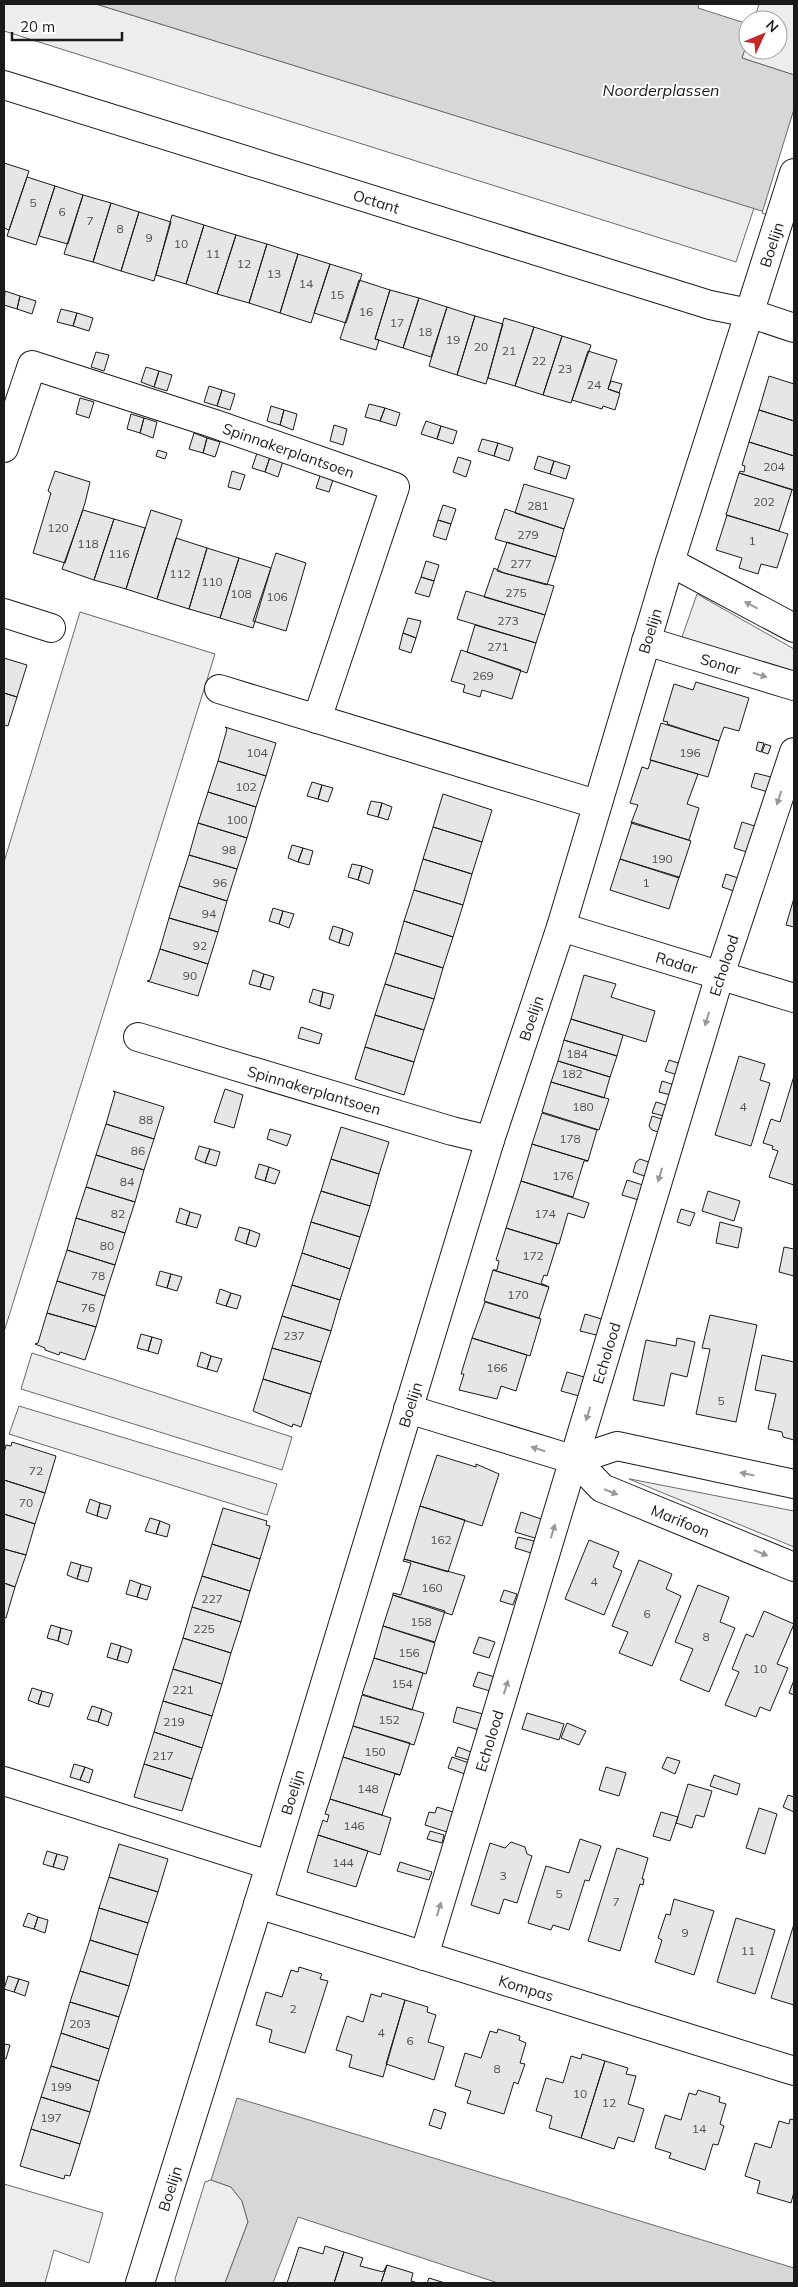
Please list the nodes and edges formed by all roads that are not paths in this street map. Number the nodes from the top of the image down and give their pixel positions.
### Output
1 (4, 85) edge
2 (794, 173) edge
3 (749, 313) junction
4 (794, 328) edge
5 (4, 448) edge
6 (670, 562) junction
7 (4, 613) edge
8 (51, 628) dead end
9 (794, 628) edge
10 (646, 641) junction
11 (794, 686) edge
12 (218, 689) dead end
13 (317, 719) junction
14 (794, 752) edge
15 (596, 804) junction
16 (561, 927) junction
17 (720, 975) junction
18 (794, 998) edge
19 (138, 1037) dead end
20 (490, 1140) junction
21 (408, 1409) junction
22 (575, 1460) junction
23 (794, 1484) edge
24 (794, 1567) edge
25 (4, 1781) edge
26 (269, 1865) junction
27 (258, 1904) junction
28 (424, 1956) junction
29 (794, 2071) edge
30 (140, 2283) edge

1 - 3 street, Octant
2 - 3 street, Boelijn
3 - 4 street, Octant
3 - 6 street, Boelijn
5 - 13 street, Spinnakerplantsoen
9 -> 6 street
6 - 10 street, Boelijn
7 - 8 street
10 -> 11 street, Sonar
10 - 15 street, Boelijn
12 - 13 street
13 - 15 street
14 -> 17 street, Echolood
15 - 16 street, Boelijn
16 - 17 street, Radar
16 - 20 street, Boelijn
17 - 18 street, Radar
17 -> 22 street, Echolood
19 - 20 street, Spinnakerplantsoen
20 - 21 street, Boelijn
22 -> 21 street, Marifoon
21 - 26 street, Boelijn
23 -> 22 street
22 -> 24 street, Marifoon
28 -> 22 street, Echolood
25 - 26 street
26 - 27 street, Boelijn
27 - 28 street, Kompas
27 - 30 street, Boelijn
28 - 29 street, Kompas

